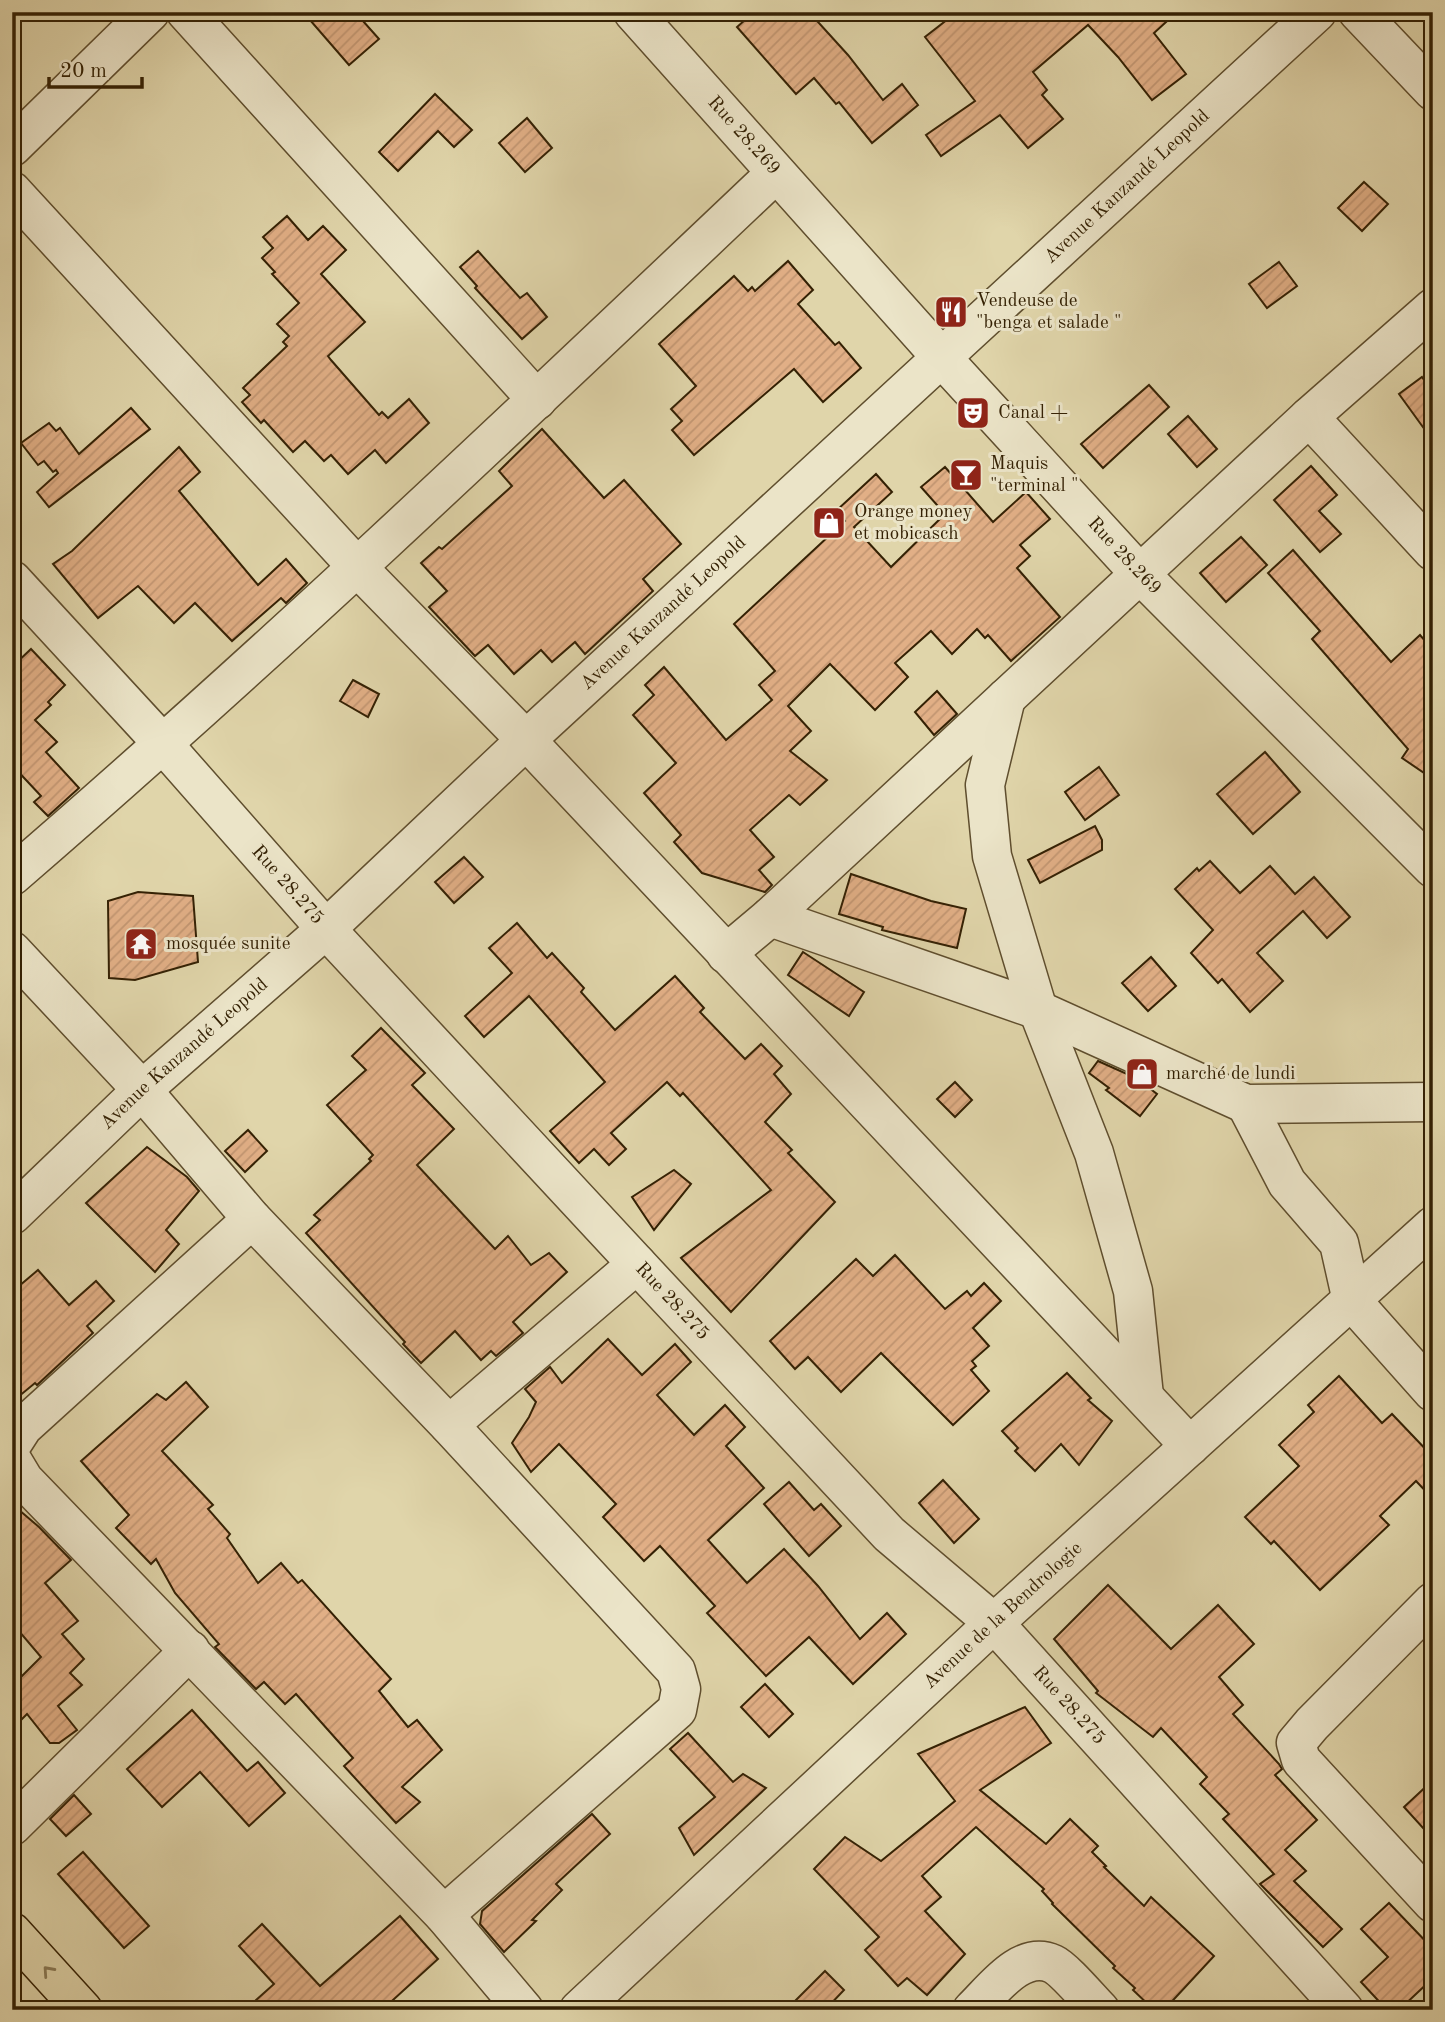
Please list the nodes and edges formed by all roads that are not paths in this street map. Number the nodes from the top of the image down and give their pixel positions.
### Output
1 (150, 12) edge
2 (186, 12) edge
3 (633, 12) edge
4 (1317, 12) edge
5 (1358, 12) edge
6 (1433, 91) edge
7 (12, 147) edge
8 (776, 173) junction
9 (12, 191) edge
10 (1433, 308) edge
11 (942, 358) junction
12 (537, 400) junction
13 (1309, 417) junction
14 (1433, 551) edge
15 (358, 568) junction
16 (1140, 573) junction
17 (12, 580) edge
18 (1006, 698) junction
19 (526, 740) junction
20 (164, 745) junction
21 (1430, 858) edge
22 (12, 876) edge
23 (770, 917) junction
24 (326, 929) junction
25 (12, 951) edge
26 (726, 954) junction
27 (1038, 1010) junction
28 (142, 1090) junction
29 (1433, 1102) edge
30 (1246, 1104) junction
31 (12, 1215) edge
32 (252, 1219) junction
33 (1433, 1226) edge
34 (637, 1264) junction
35 (1352, 1300) junction
36 (1433, 1392) edge
37 (1144, 1396) junction
38 (449, 1425) junction
39 (12, 1444) edge
40 (1190, 1446) junction
41 (12, 1460) edge
42 (1433, 1602) edge
43 (994, 1623) junction
44 (190, 1650) junction
45 (12, 1826) edge
46 (1433, 1903) edge
47 (444, 1915) junction
48 (12, 1932) edge
49 (83, 2010) edge
50 (524, 2010) edge
51 (579, 2010) edge
52 (972, 2010) edge
53 (1100, 2010) edge
54 (1344, 2010) edge

1 - 7 street
2 - 12 street
3 - 8 street, Rue 28.269
4 - 11 street, Avenue Kanzandé Leopold
5 - 6 street
8 - 11 street, Rue 28.269
8 - 12 street
9 - 15 street
10 - 13 street
11 - 16 street, Rue 28.269
11 - 19 street, Avenue Kanzandé Leopold
12 - 15 street
13 - 14 street
13 - 16 street
15 - 19 street
15 - 20 street
16 - 18 street
16 - 21 street, Rue 28.269
17 - 20 street, Rue 28.275
18 - 23 street
18 - 27 street
19 - 24 street, Avenue Kanzandé Leopold
19 - 26 street
20 - 22 street
20 - 24 street, Rue 28.275
23 - 26 street
23 - 27 street
24 - 28 street, Avenue Kanzandé Leopold
24 - 34 street, Rue 28.275
25 - 28 street
26 - 37 street
27 - 30 street
27 - 37 street
28 - 31 street, Avenue Kanzandé Leopold
28 - 32 street
29 - 30 street
30 - 35 street
32 - 38 street
32 - 39 street
33 - 35 street, Avenue de la Bendrologie
34 - 38 street
34 - 43 street, Rue 28.275
35 - 36 street
35 - 40 street, Avenue de la Bendrologie
37 - 40 street
38 - 47 street
40 - 43 street, Avenue de la Bendrologie
41 - 44 street
42 - 46 street
43 - 51 street, Avenue de la Bendrologie
43 - 54 street, Rue 28.275
44 - 45 street
44 - 47 street
47 - 50 street
49 -> 48 main road
52 - 53 street

